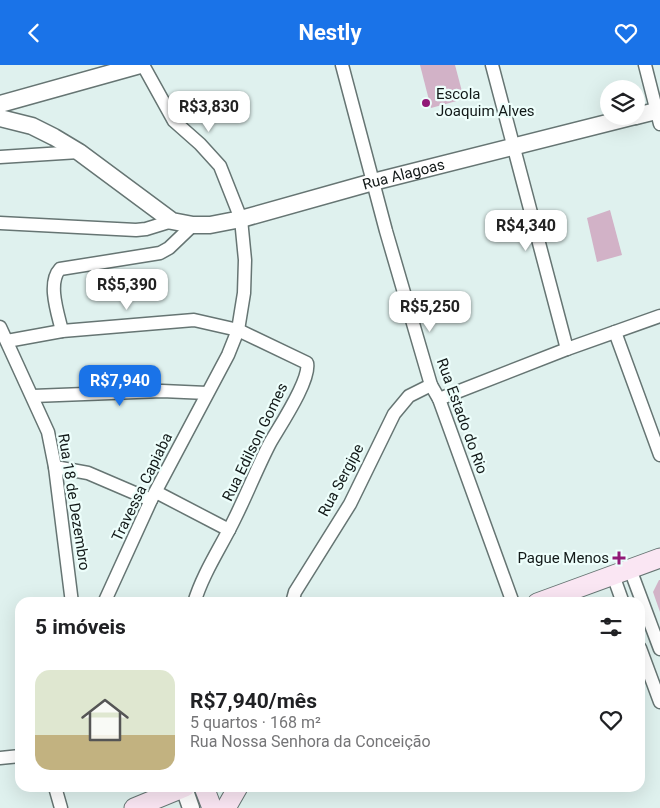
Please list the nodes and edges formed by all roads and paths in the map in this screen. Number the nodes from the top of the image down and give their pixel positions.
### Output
1 (142, 65) edge
2 (342, 65) edge
3 (492, 65) edge
4 (645, 65) edge
5 (33, 95) junction
6 (0, 104) edge
7 (659, 115) edge
8 (645, 116) edge
9 (0, 118) edge
10 (601, 125) edge
11 (32, 126) junction
12 (513, 148) junction
13 (79, 152) junction
14 (0, 157) edge
15 (373, 182) junction
16 (241, 219) junction
17 (172, 221) junction
18 (0, 223) edge
19 (193, 225) junction
20 (660, 316) edge
21 (0, 327) edge
22 (238, 330) junction
23 (62, 331) junction
24 (616, 332) junction
25 (7, 341) junction
26 (567, 349) junction
27 (431, 385) junction
28 (207, 393) junction
29 (33, 397) junction
30 (439, 399) junction
31 (660, 455) edge
32 (55, 467) junction
33 (154, 496) junction
34 (229, 530) junction
35 (660, 558) edge
36 (660, 570) edge
37 (623, 582) edge
38 (71, 597) edge
39 (107, 597) edge
40 (196, 597) edge
41 (294, 597) edge
42 (511, 597) edge
43 (562, 597) edge
44 (584, 597) edge
45 (631, 597) edge
46 (645, 622) edge
47 (660, 649) edge
48 (645, 662) edge
49 (660, 702) edge
50 (15, 756) edge
51 (0, 758) edge
52 (56, 792) edge
53 (174, 792) edge
54 (185, 792) edge
55 (206, 792) edge
56 (235, 792) edge
57 (61, 808) edge
58 (134, 808) edge
59 (191, 808) edge
60 (212, 808) edge
61 (226, 808) edge

1 - 5 street
1 - 16 street, Travessa Capiaba
2 - 15 street, Rua Estado do Rio
3 - 12 street
4 - 7 street
5 - 6 street
5 - 11 street
7 - 8 street, Rua Alagoas
9 - 11 street, Rua Alagoas
10 - 12 street, Rua Alagoas
11 - 13 street, Rua Alagoas
12 - 15 street, Rua Alagoas
12 - 26 street
13 - 14 street
13 - 17 street, Rua Alagoas
15 - 16 street, Rua Alagoas
15 - 27 street, Rua Estado do Rio
16 - 19 street, Rua Alagoas
16 - 22 street, Travessa Capiaba
17 - 18 street, Rua Alagoas
17 - 19 street, Rua Alagoas
19 - 23 street
20 - 24 street
21 - 25 street, Rua 18 de Dezembro
22 - 23 street, Rua Edilson Gomes
22 - 28 street, Travessa Capiaba
22 - 34 street, Rua Edilson Gomes
23 - 25 street, Rua Edilson Gomes
24 - 26 street
24 - 31 street
25 - 29 street, Rua 18 de Dezembro
26 - 30 street
27 - 30 street, Rua Estado do Rio
27 - 41 street, Rua Sergipe
28 - 29 street
28 - 33 street, Travessa Capiaba
29 - 32 street, Rua 18 de Dezembro
30 - 42 street, Rua Estado do Rio
32 - 33 street
32 - 38 street, Rua 18 de Dezembro
33 - 34 street
33 - 39 street, Travessa Capiaba
34 - 40 street, Rua Edilson Gomes
35 - 37 main road
36 - 37 main road
37 - 43 main road
37 - 44 main road
37 - 45 street
46 - 47 street
48 - 49 street
50 - 51 street
52 - 57 street
53 - 58 main road
54 - 59 street
55 - 60 main road
56 - 61 main road

